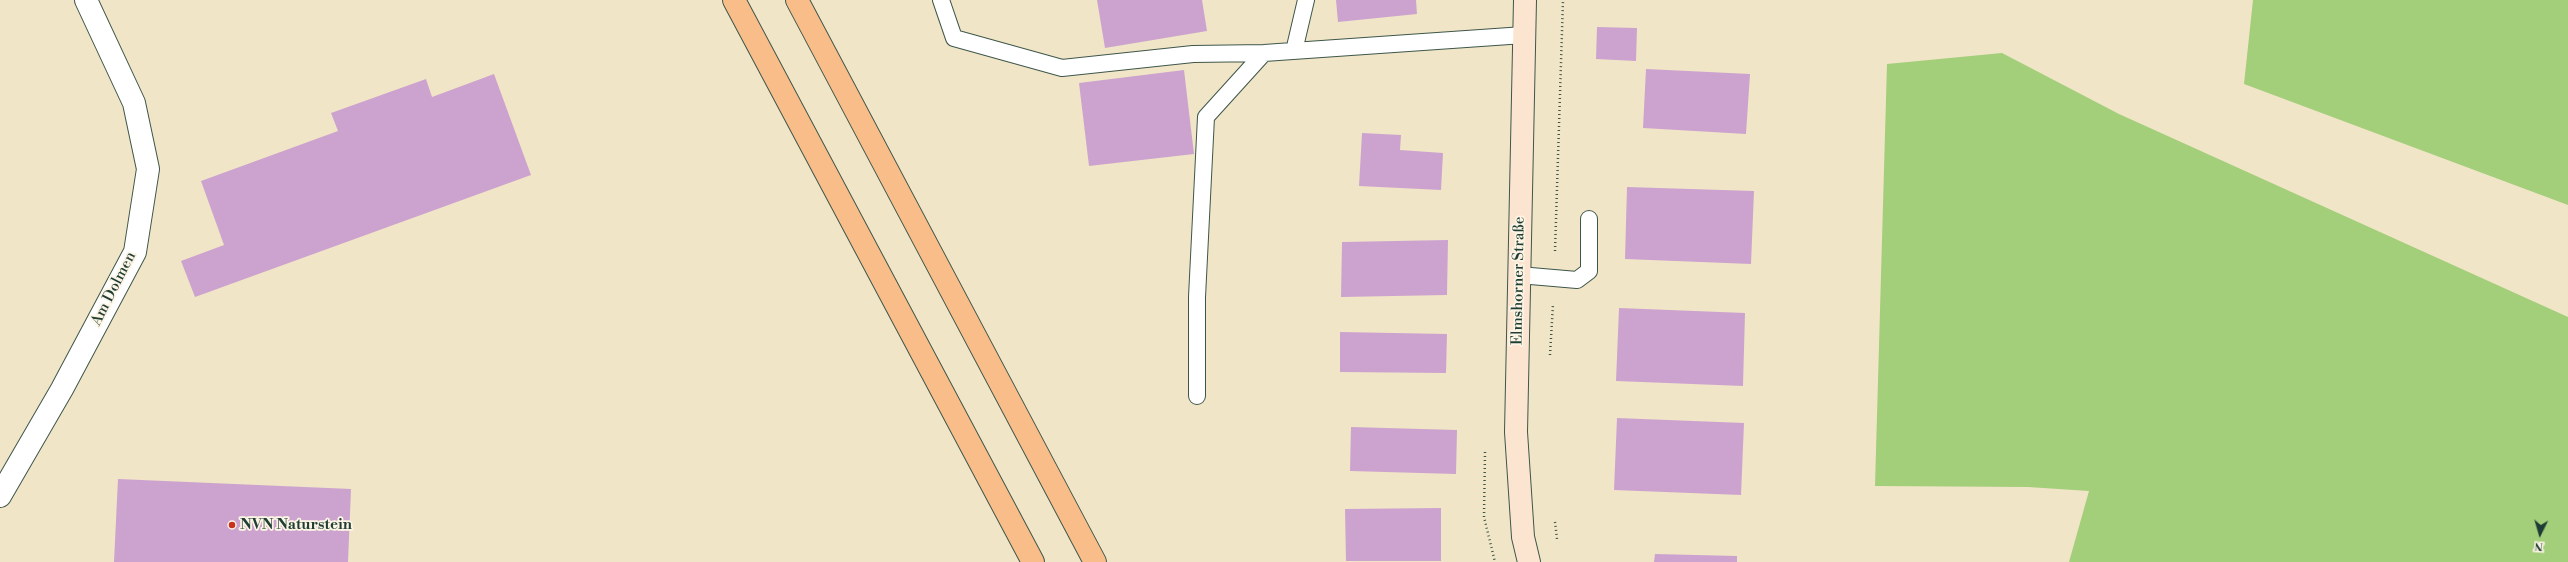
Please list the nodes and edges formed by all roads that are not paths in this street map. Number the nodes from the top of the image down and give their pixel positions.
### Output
1 (86, 0) edge
2 (734, 0) edge
3 (797, 0) edge
4 (941, 0) edge
5 (1306, 0) edge
6 (1525, 0) edge
7 (1524, 35) junction
8 (1294, 51) junction
9 (1264, 54) junction
10 (1589, 219) dead end
11 (1519, 275) junction
12 (1197, 396) dead end
13 (0, 496) edge
14 (1033, 562) edge
15 (1095, 562) edge
16 (1529, 562) edge

1 - 13 street, Am Dolmen
2 - 14 highway
3 - 15 highway
4 - 9 lane
5 - 8 lane
6 - 7 street, Elmshorner Straße
7 - 8 lane
7 - 11 street, Elmshorner Straße
8 - 9 lane
9 - 12 lane
10 - 11 lane
11 - 16 street, Elmshorner Straße

